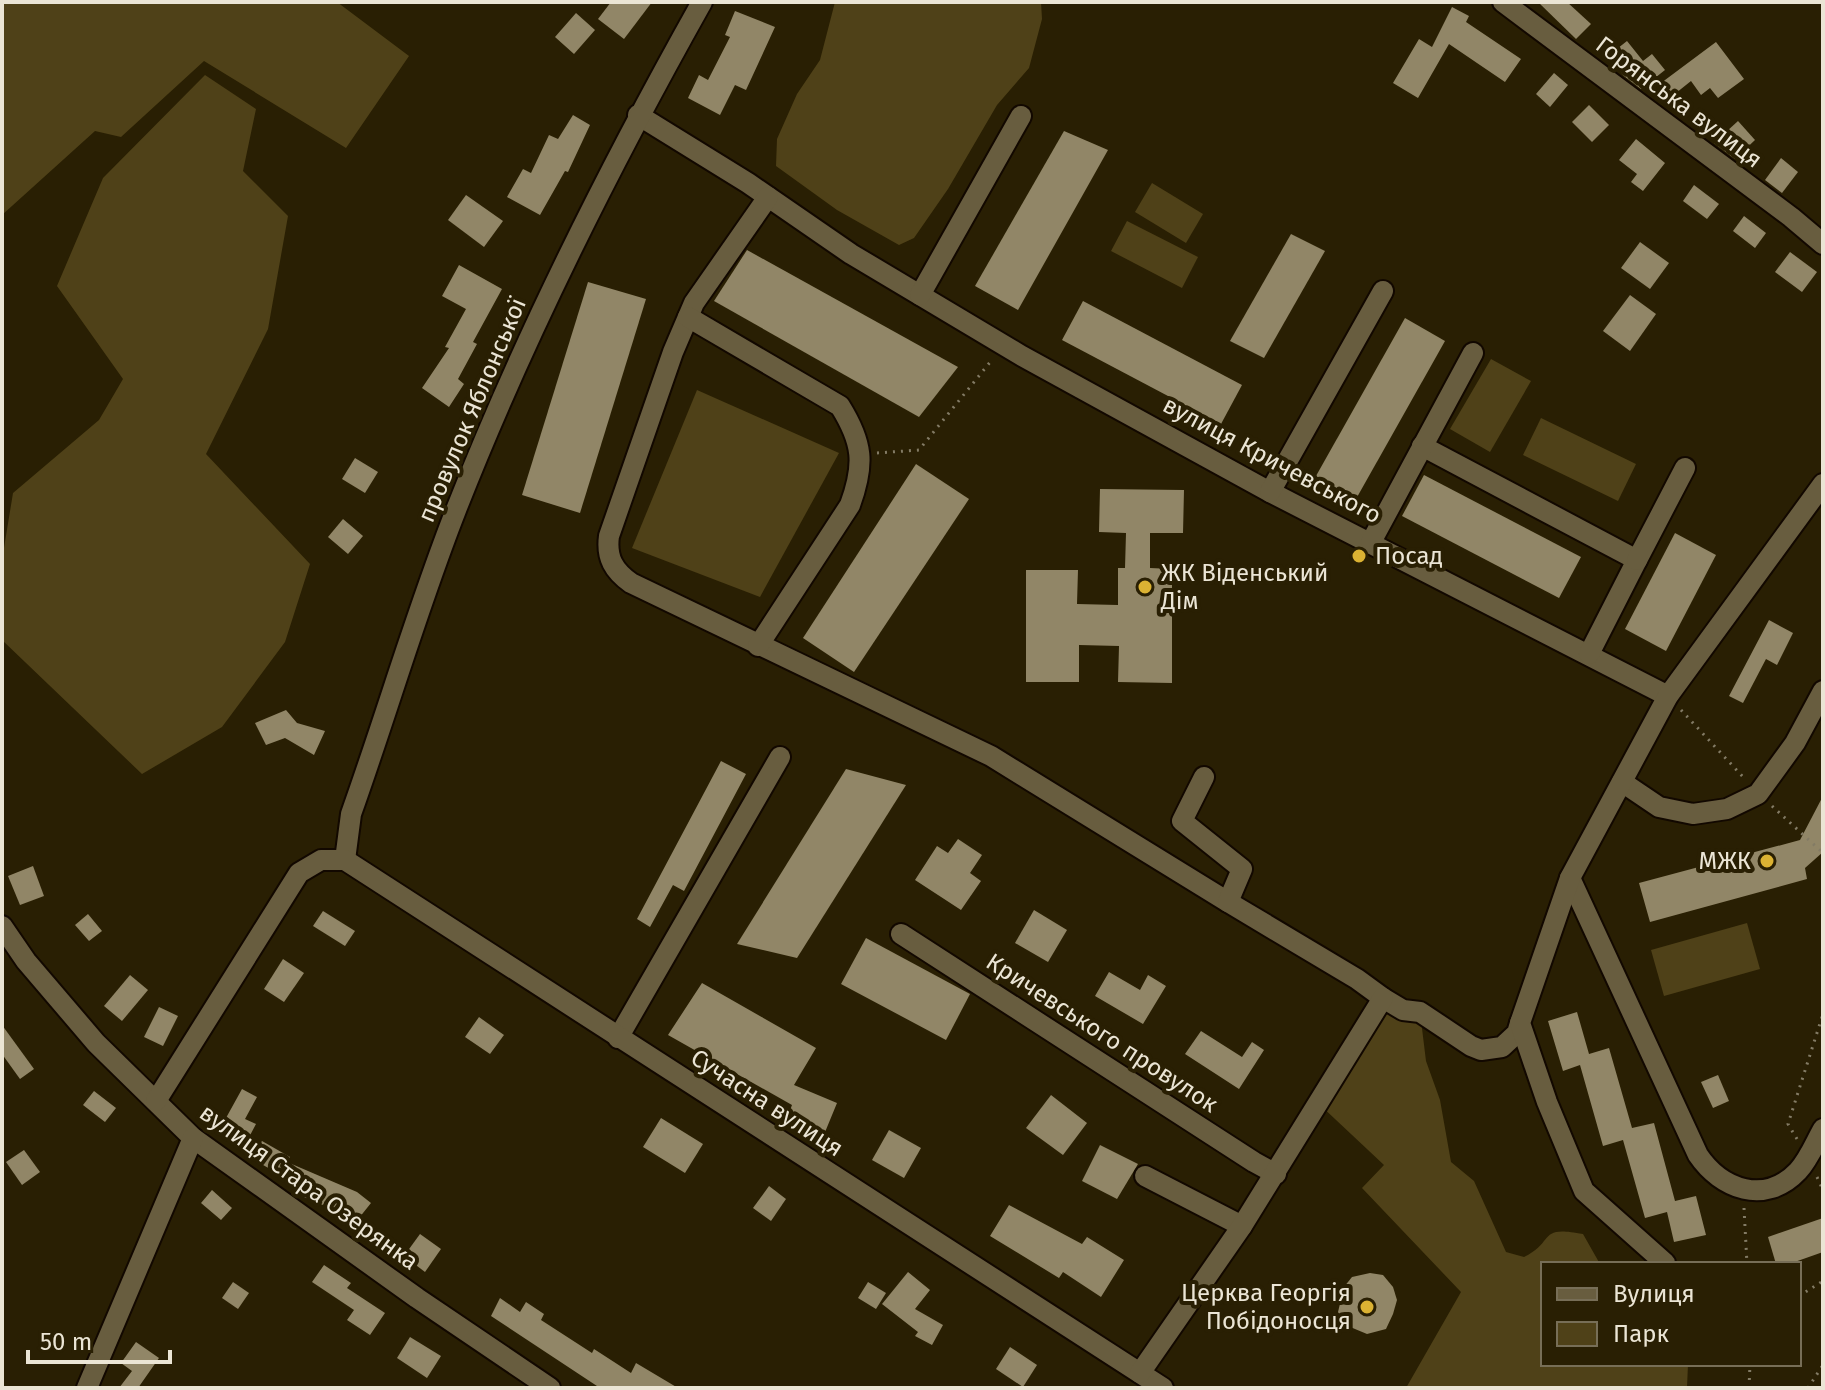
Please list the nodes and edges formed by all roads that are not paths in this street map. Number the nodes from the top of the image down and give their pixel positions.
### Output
1 (702, 2) edge
2 (1503, 2) edge
3 (638, 115) junction
4 (1021, 116) dead end
5 (768, 197) junction
6 (1823, 244) edge
7 (1383, 291) dead end
8 (920, 295) junction
9 (688, 317) junction
10 (1473, 353) dead end
11 (1422, 446) junction
12 (1685, 468) dead end
13 (1270, 492) junction
14 (1821, 492) edge
15 (1371, 542) junction
16 (1637, 560) junction
17 (758, 646) junction
18 (1589, 654) junction
19 (1823, 691) edge
20 (1668, 696) junction
21 (780, 757) dead end
22 (1204, 777) dead end
23 (1622, 782) junction
24 (345, 860) junction
25 (1570, 878) junction
26 (1228, 902) junction
27 (2, 926) edge
28 (901, 934) dead end
29 (1383, 998) junction
30 (1520, 1023) junction
31 (618, 1038) junction
32 (156, 1101) junction
33 (1823, 1129) edge
34 (193, 1138) junction
35 (1276, 1174) junction
36 (1145, 1176) dead end
37 (1242, 1226) junction
38 (1664, 1262) edge
39 (1140, 1373) junction
40 (87, 1388) edge
41 (550, 1388) edge
42 (1163, 1388) edge

1 - 3 street, провулок Яблонської
2 - 6 street, Горянська вулиця
3 - 5 street, вулиця Кричевського
3 - 24 street, провулок Яблонської
4 - 8 street
5 - 8 street, вулиця Кричевського
5 - 9 street
7 - 13 street
8 - 13 street, вулиця Кричевського
9 - 17 street
9 - 17 street
10 - 11 street
11 - 15 street
11 - 16 street
12 - 16 street
13 - 15 street, вулиця Кричевського
14 - 20 street
15 - 18 street, вулиця Кричевського
16 - 18 street
17 - 26 street
18 - 20 street, вулиця Кричевського
19 - 23 street
20 - 23 street
21 - 31 street
22 - 26 street
23 - 25 street
24 - 31 street, Сучасна вулиця
24 - 32 street
25 - 30 street
25 - 33 street
26 - 29 street
27 - 32 street, вулиця Стара Озерянка
28 - 35 street, Кричевського провулок
29 - 30 street
29 - 35 street
30 - 38 street
31 - 39 street, Сучасна вулиця
32 - 34 street, вулиця Стара Озерянка
34 - 40 street
34 - 41 street, вулиця Стара Озерянка
35 - 37 street
36 - 37 street
37 - 39 street
39 - 42 street, Сучасна вулиця

